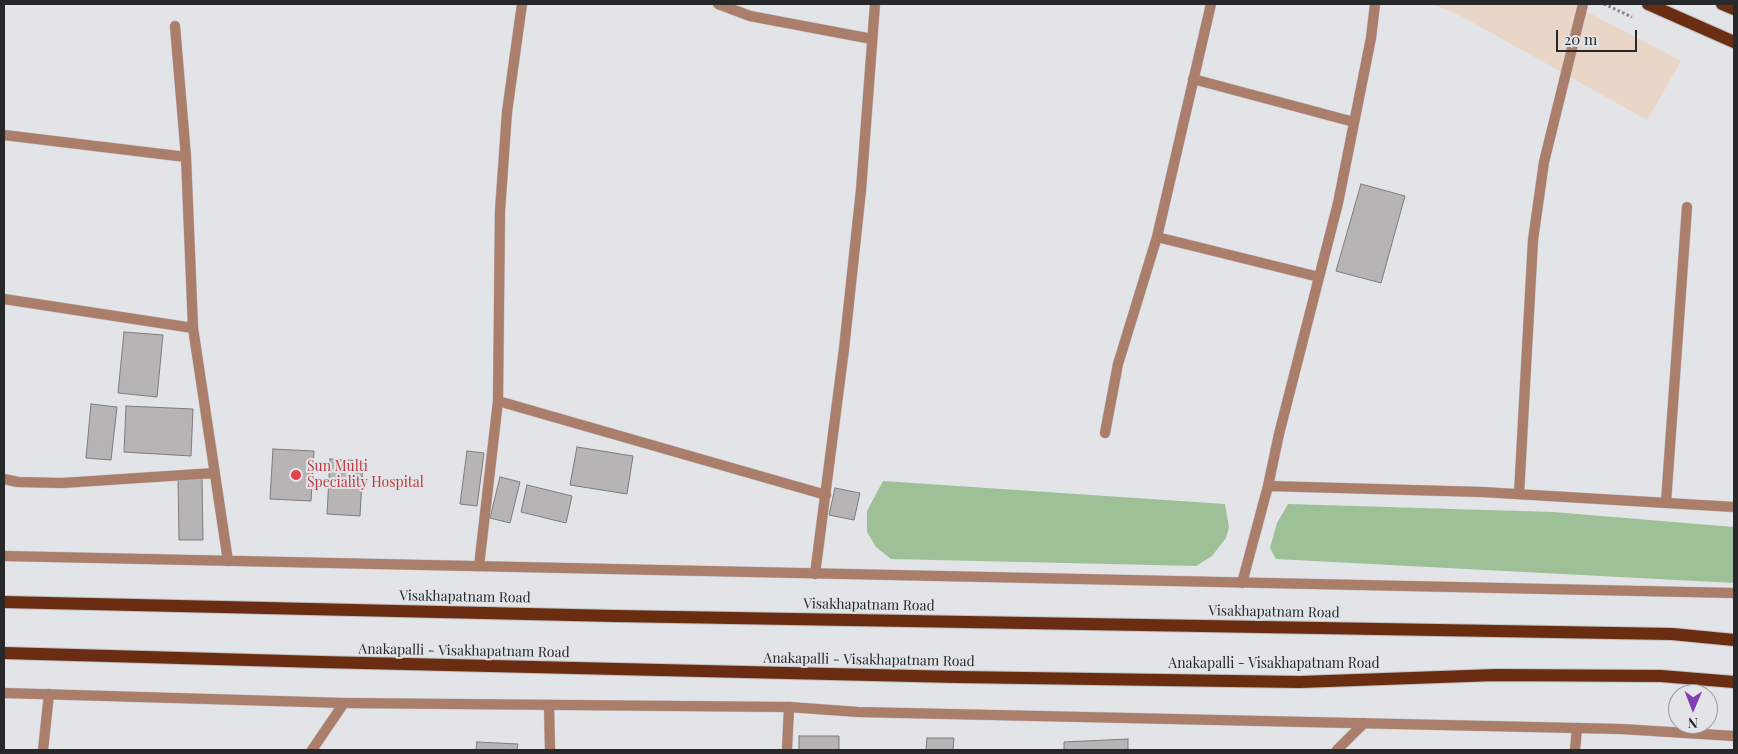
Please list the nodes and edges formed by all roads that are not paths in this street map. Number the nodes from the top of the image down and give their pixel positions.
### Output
1 (522, 4) edge
2 (718, 4) edge
3 (875, 4) edge
4 (1211, 4) edge
5 (1375, 4) edge
6 (1583, 4) edge
7 (1648, 4) edge
8 (1722, 4) edge
9 (1734, 9) edge
10 (175, 26) dead end
11 (872, 39) junction
12 (1734, 42) edge
13 (1194, 79) junction
14 (1354, 122) junction
15 (4, 135) edge
16 (186, 157) junction
17 (1687, 207) dead end
18 (1157, 236) junction
19 (1319, 278) junction
20 (4, 299) edge
21 (193, 328) junction
22 (498, 401) junction
23 (1105, 432) dead end
24 (215, 473) junction
25 (4, 479) edge
26 (1268, 486) junction
27 (1519, 494) junction
28 (826, 495) junction
29 (1666, 502) junction
30 (1734, 507) edge
31 (4, 556) edge
32 (228, 561) junction
33 (479, 566) junction
34 (815, 574) junction
35 (1242, 583) junction
36 (1734, 593) edge
37 (4, 602) edge
38 (1734, 640) edge
39 (4, 653) edge
40 (1734, 682) edge
41 (4, 694) edge
42 (49, 694) junction
43 (344, 703) junction
44 (548, 705) junction
45 (789, 707) junction
46 (1364, 723) junction
47 (1577, 728) junction
48 (1734, 736) edge
49 (43, 750) edge
50 (312, 750) edge
51 (550, 750) edge
52 (787, 750) edge
53 (1337, 750) edge
54 (1575, 750) edge

1 - 22 street
2 - 11 street
3 - 11 street
4 - 13 street
5 - 14 street
6 - 27 street
7 - 12 main road
8 - 9 main road
10 - 16 street
11 - 28 street
13 - 14 street
13 - 18 street
14 - 19 street
15 - 16 street
16 - 21 street
17 - 29 street
18 - 19 street
18 - 23 street
19 - 26 street
20 - 21 street
21 - 24 street
22 - 28 street
22 - 33 street
24 - 25 street
24 - 32 street
26 - 27 street
26 - 35 street
27 - 29 street
28 - 34 street
29 - 30 street
31 - 32 street
32 - 33 street
33 - 34 street
34 - 35 street
35 - 36 street
37 - 38 main road, Visakhapatnam Road
39 - 40 main road, Anakapalli - Visakhapatnam Road
41 - 42 street
42 - 43 street
42 - 49 street
43 - 44 street
43 - 50 street
44 - 45 street
44 - 51 street
45 - 46 street
45 - 52 street
46 - 47 street
46 - 53 street
47 - 48 street
47 - 54 street

